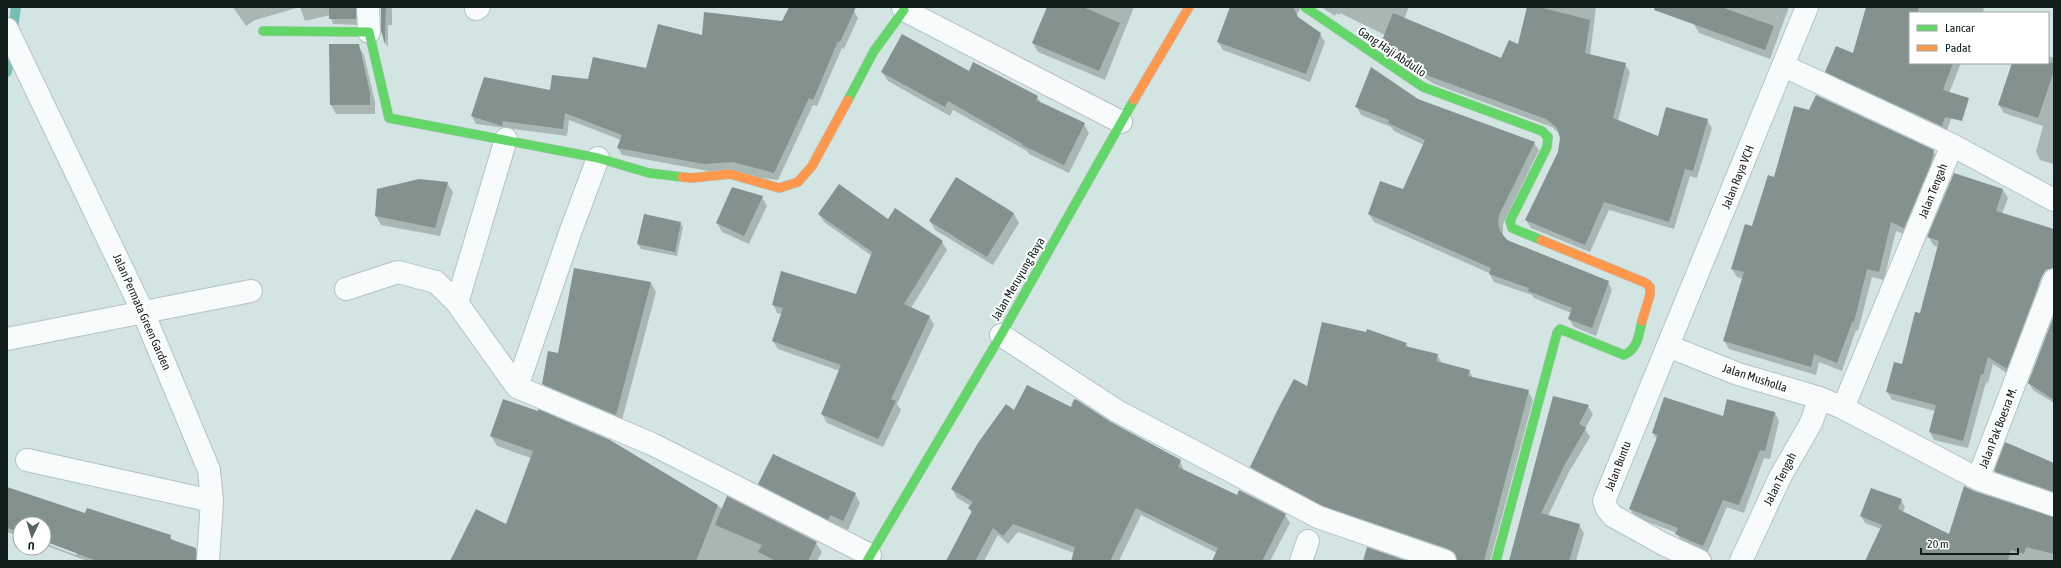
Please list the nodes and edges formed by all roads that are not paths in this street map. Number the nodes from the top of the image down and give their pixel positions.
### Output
1 (368, 7) edge
2 (1189, 7) edge
3 (1305, 7) edge
4 (1807, 7) edge
5 (904, 9) edge
6 (7, 30) edge
7 (264, 30) dead end
8 (369, 32) junction
9 (1784, 66) junction
10 (1121, 122) junction
11 (506, 139) junction
12 (1952, 145) junction
13 (598, 158) junction
14 (2054, 200) edge
15 (2054, 280) edge
16 (346, 289) dead end
17 (251, 291) dead end
18 (457, 303) junction
19 (144, 312) junction
20 (1001, 335) junction
21 (7, 339) edge
22 (1668, 346) junction
23 (517, 386) junction
24 (1820, 398) junction
25 (1843, 408) junction
26 (28, 460) dead end
27 (1978, 478) junction
28 (212, 501) junction
29 (2054, 506) edge
30 (1308, 540) dead end
31 (869, 558) edge
32 (208, 561) edge
33 (1301, 561) edge
34 (1444, 561) edge
35 (1496, 561) edge
36 (1700, 561) edge
37 (1741, 561) edge

1 - 8 street
2 - 10 street, Jalan Meruyung Raya
3 - 35 street, Gang Haji Abdullo
4 - 9 street, Jalan Raya VCH
5 - 10 street
5 - 13 street
6 - 19 street, Jalan Permata Green Garden
7 - 8 street
8 - 11 street
9 - 12 street
9 - 22 street, Jalan Raya VCH
10 - 20 street, Jalan Meruyung Raya
11 - 13 street
11 - 18 street
12 - 14 street
12 - 25 street, Jalan Tengah
13 - 23 street
15 - 27 street, Jalan Pak Boesra M.
16 - 18 street
17 - 19 street
18 - 23 street
19 - 21 street
19 - 28 street, Jalan Permata Green Garden
20 - 31 street, Jalan Meruyung Raya
20 - 34 street
22 - 24 street, Jalan Musholla
22 - 36 street, Jalan Buntu
23 - 31 street
24 - 25 street, Jalan Musholla
24 - 37 street, Jalan Tengah
25 - 27 street, Jalan Pak Boesra M.
26 - 28 street
27 - 29 street
28 - 32 street, Jalan Permata Green Garden
30 - 33 street

